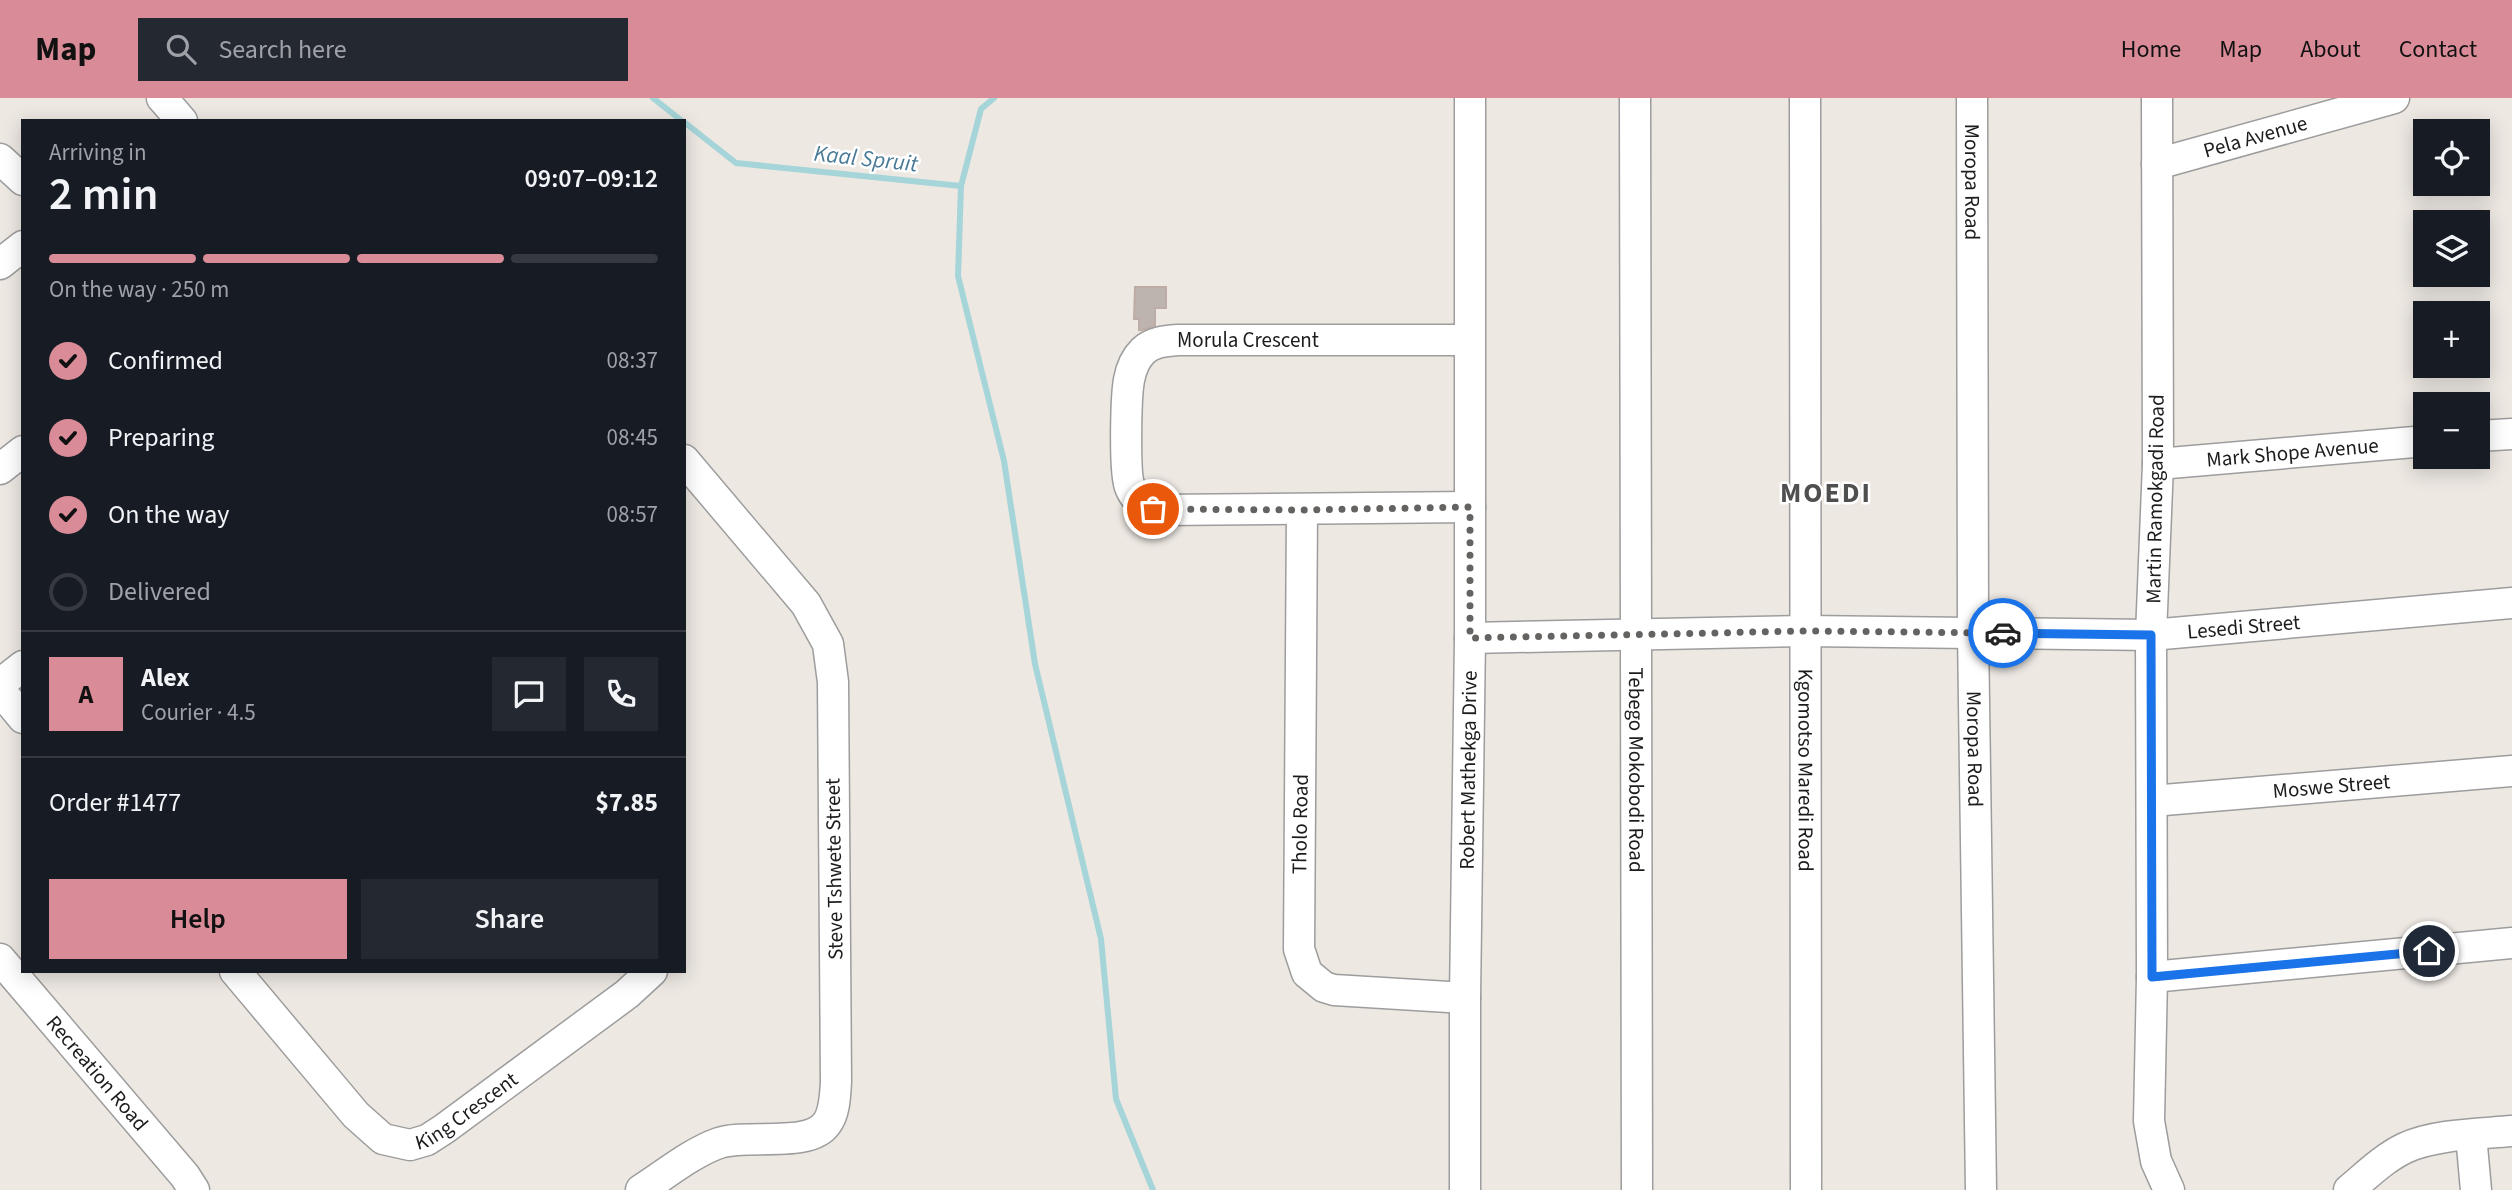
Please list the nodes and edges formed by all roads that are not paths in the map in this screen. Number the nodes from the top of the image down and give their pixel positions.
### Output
1 (162, 98) edge
2 (1470, 98) edge
3 (1635, 98) edge
4 (1805, 98) edge
5 (1972, 98) edge
6 (2157, 98) edge
7 (2394, 98) edge
8 (179, 119) edge
9 (0, 159) edge
10 (2157, 164) junction
11 (21, 178) edge
12 (21, 248) edge
13 (0, 264) edge
14 (1469, 340) junction
15 (2512, 433) edge
16 (2490, 435) edge
17 (2413, 442) edge
18 (21, 453) edge
19 (686, 462) edge
20 (2158, 464) junction
21 (0, 469) edge
22 (1470, 507) junction
23 (1302, 510) junction
24 (2512, 603) edge
25 (1806, 631) junction
26 (1972, 632) junction
27 (2151, 635) junction
28 (1637, 636) junction
29 (1470, 638) junction
30 (21, 668) edge
31 (0, 684) edge
32 (0, 690) edge
33 (21, 716) edge
34 (2512, 771) edge
35 (2152, 801) junction
36 (2512, 943) edge
37 (0, 959) edge
38 (237, 973) edge
39 (650, 973) edge
40 (2152, 977) junction
41 (1465, 998) junction
42 (2512, 1131) edge
43 (2471, 1135) junction
44 (194, 1190) edge
45 (641, 1190) edge
46 (1465, 1190) edge
47 (1637, 1190) edge
48 (1806, 1190) edge
49 (1981, 1190) edge
50 (2169, 1190) edge
51 (2349, 1190) edge
52 (2476, 1190) edge

1 - 8 street
2 - 14 street, Robert Mathekga Drive
3 - 28 street, Tebego Mokobodi Road
4 - 25 street, Kgomotso Maredi Road
5 - 26 street, Moropa Road
6 - 10 street, Martin Ramokgadi Road
7 - 10 street, Pela Avenue
9 - 11 street
10 - 20 street, Martin Ramokgadi Road
12 - 13 street
14 - 22 street, Robert Mathekga Drive
14 - 23 street, Morula Crescent
15 - 16 street
17 - 20 street, Mark Shope Avenue
18 - 21 street
19 - 45 street, Steve Tshwete Street
20 - 27 street, Martin Ramokgadi Road
22 - 23 street, Morula Crescent
22 - 29 street, Robert Mathekga Drive
23 - 41 street, Tholo Road
24 - 27 street, Lesedi Street
25 - 26 street, Lesedi Street
25 - 28 street, Lesedi Street
25 - 48 street, Kgomotso Maredi Road
26 - 27 street, Lesedi Street
26 - 49 street, Moropa Road
27 - 35 street, Martin Ramokgadi Road
28 - 29 street, Lesedi Street
28 - 47 street, Tebego Mokobodi Road
29 - 41 street, Robert Mathekga Drive
30 - 31 street
32 - 33 street
34 - 35 street, Moswe Street
35 - 40 street, Martin Ramokgadi Road
36 - 40 street
37 - 44 street, Recreation Road
38 - 39 street, King Crescent
40 - 50 street, Martin Ramokgadi Road
41 - 46 street, Robert Mathekga Drive
42 - 43 street
43 - 51 street
43 - 52 street

